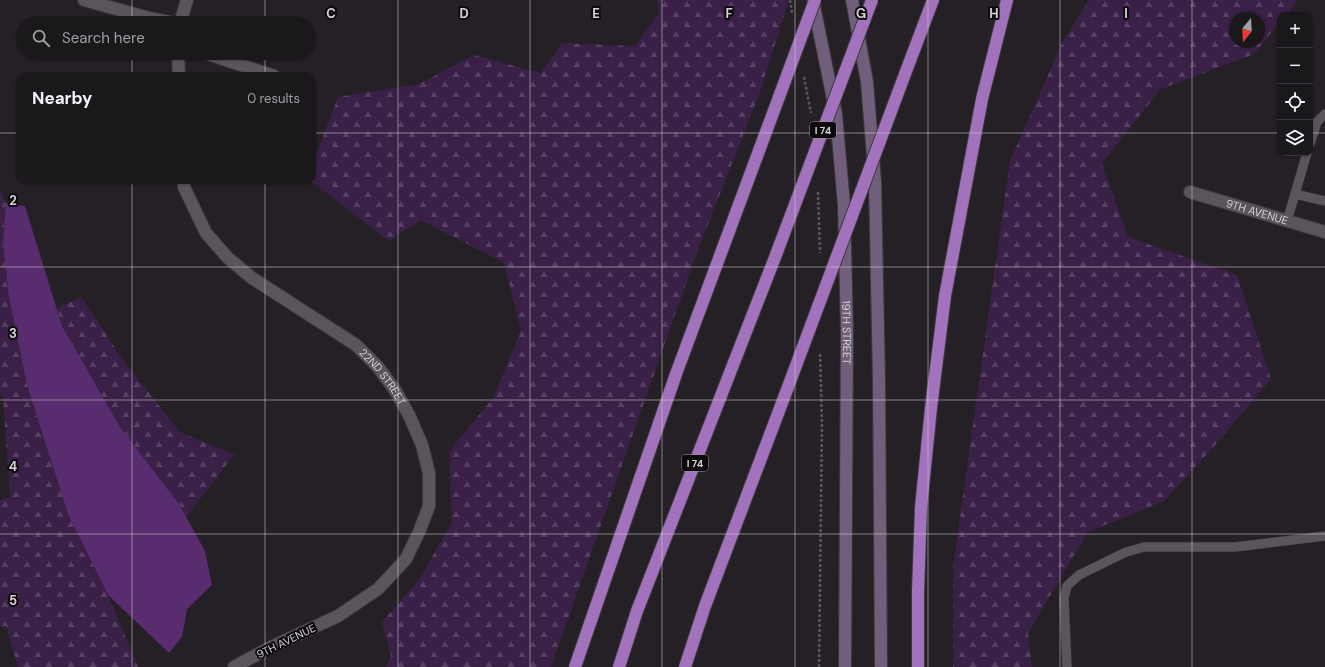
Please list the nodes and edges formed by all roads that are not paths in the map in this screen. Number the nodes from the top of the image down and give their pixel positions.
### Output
1 (84, 0) edge
2 (187, 0) edge
3 (814, 0) edge
4 (852, 0) edge
5 (872, 0) edge
6 (933, 0) edge
7 (1007, 0) edge
8 (143, 16) edge
9 (182, 16) edge
10 (178, 60) edge
11 (226, 60) edge
12 (179, 72) edge
13 (262, 72) edge
14 (1325, 114) edge
15 (1313, 133) edge
16 (1306, 156) edge
17 (184, 184) edge
18 (1190, 192) dead end
19 (1295, 194) junction
20 (1325, 201) edge
21 (1287, 221) junction
22 (1325, 232) edge
23 (1325, 536) edge
24 (338, 616) joint
25 (234, 667) edge
26 (574, 667) edge
27 (619, 667) edge
28 (685, 667) edge
29 (845, 667) edge
30 (881, 667) edge
31 (918, 667) edge
32 (1067, 667) edge

1 - 8 street
2 - 9 street
3 - 26 highway, bridge
3 - 29 main road, 19TH STREET
4 - 30 main road
5 - 27 highway, I 74, bridge
6 - 28 highway, bridge
7 - 31 highway
10 - 12 street
11 - 13 street
14 - 15 lane
16 - 19 lane
17 - 24 street, 22ND STREET
18 - 21 street, 9TH AVENUE
19 - 20 lane
19 - 21 lane
21 - 22 street, 9TH AVENUE
23 - 32 lane
24 - 25 street, 9TH AVENUE

